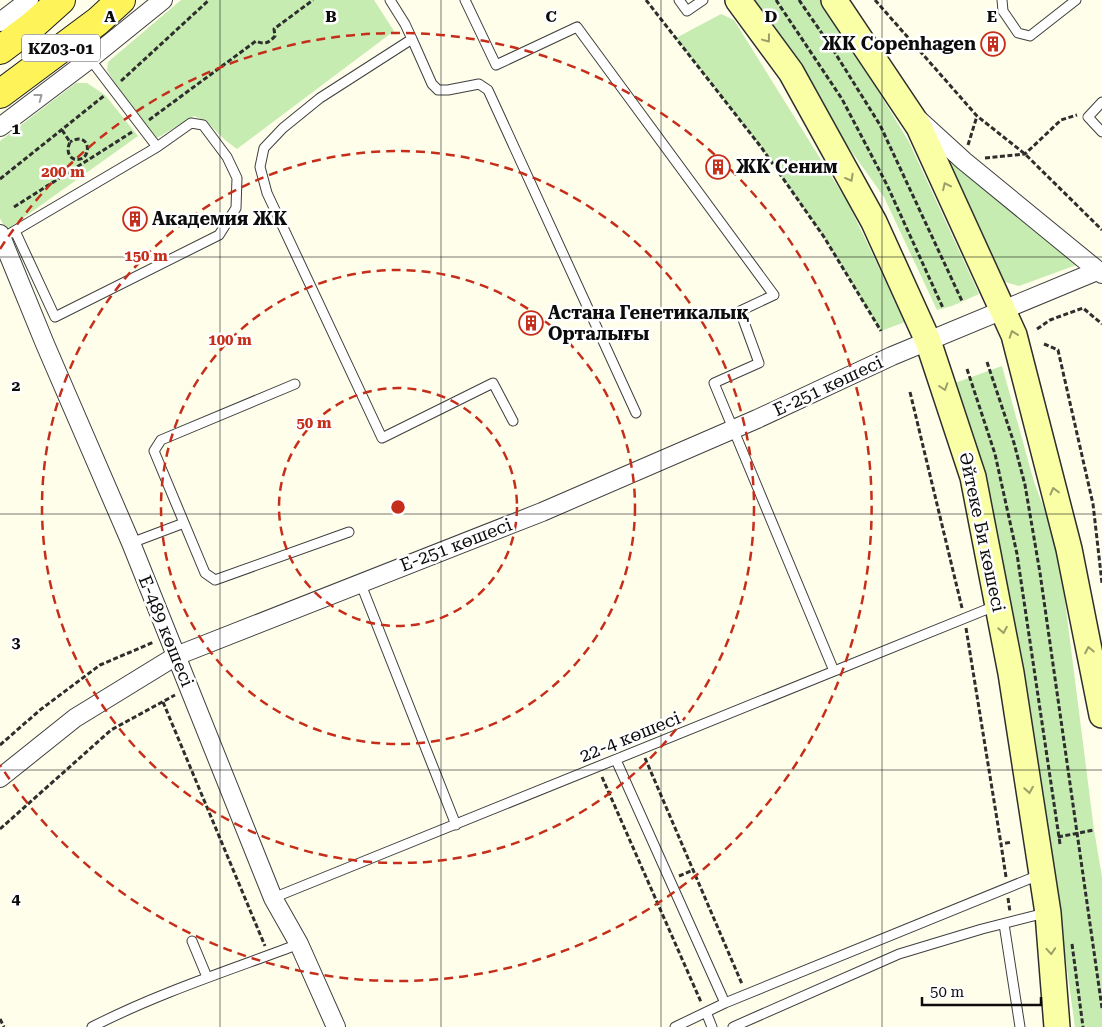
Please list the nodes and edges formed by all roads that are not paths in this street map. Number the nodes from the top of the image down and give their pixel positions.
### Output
1 (61, 0) edge
2 (121, 0) edge
3 (163, 0) edge
4 (390, 0) edge
5 (465, 0) edge
6 (679, 0) edge
7 (703, 0) edge
8 (738, 0) edge
9 (834, 0) edge
10 (1002, 0) edge
11 (1076, 0) edge
12 (26, 1) edge
13 (0, 22) edge
14 (412, 39) junction
15 (0, 50) edge
16 (90, 59) junction
17 (0, 94) edge
18 (1102, 102) edge
19 (909, 110) junction
20 (0, 127) edge
21 (1102, 132) edge
22 (157, 147) junction
23 (5, 234) edge
24 (1100, 273) edge
25 (1003, 310) junction
26 (55, 317) junction
27 (37, 324) junction
28 (928, 341) junction
29 (295, 384) dead end
30 (636, 413) dead end
31 (513, 421) dead end
32 (733, 429) junction
33 (184, 523) junction
34 (349, 532) dead end
35 (131, 543) junction
36 (360, 582) junction
37 (998, 605) junction
38 (176, 656) junction
39 (834, 672) junction
40 (1102, 715) edge
41 (616, 760) junction
42 (0, 778) edge
43 (456, 825) junction
44 (1042, 874) junction
45 (273, 898) junction
46 (1048, 913) junction
47 (1004, 924) junction
48 (192, 941) dead end
49 (299, 944) junction
50 (207, 978) junction
51 (726, 1003) junction
52 (706, 1012) junction
53 (92, 1027) edge
54 (336, 1027) edge
55 (676, 1027) edge
56 (712, 1027) edge
57 (733, 1027) edge
58 (1020, 1027) edge
59 (1057, 1027) edge

1 - 15 main road, KZ03-01
2 - 17 main road, KZ03-01
3 - 16 street
4 - 14 lane
5 - 32 lane
6 - 7 lane
8 -> 28 street, Әйтеке Би көшесі
9 - 19 street
10 - 11 lane
12 - 13 street
14 - 30 lane
14 - 31 lane
20 -> 16 street
16 - 22 lane
18 - 21 lane
19 - 24 street
25 -> 19 street
22 - 23 lane
22 - 26 lane
23 - 26 lane
23 - 27 street, Е-489 көшесі
24 - 25 street, Е-251 көшесі
25 - 28 street, Е-251 көшесі
40 -> 25 street
26 - 27 lane
27 - 35 street, Е-489 көшесі
28 - 32 street, Е-251 көшесі
28 -> 37 street, Әйтеке Би көшесі
29 - 33 lane
32 - 36 street, Е-251 көшесі
32 - 39 lane
33 - 34 lane
33 - 35 lane
35 - 38 street, Е-489 көшесі
36 - 38 street, Е-251 көшесі
36 - 43 lane
37 - 39 lane, 22-4 көшесі
37 -> 44 street, Әйтеке Би көшесі
38 - 42 street, Е-251 көшесі
38 - 45 street, Е-489 көшесі
39 - 41 lane, 22-4 көшесі
41 - 43 lane, 22-4 көшесі
41 - 51 lane
43 - 45 lane, 22-4 көшесі
44 - 46 street, Әйтеке Би көшесі
44 - 51 lane
45 - 49 street, Е-489 көшесі
46 - 47 lane
46 -> 59 street, Әйтеке Би көшесі
47 - 57 lane
47 - 58 lane
48 - 50 lane
49 - 50 lane
49 - 54 street, Е-489 көшесі
50 - 53 lane
51 - 52 lane
52 - 55 lane
52 - 56 lane

